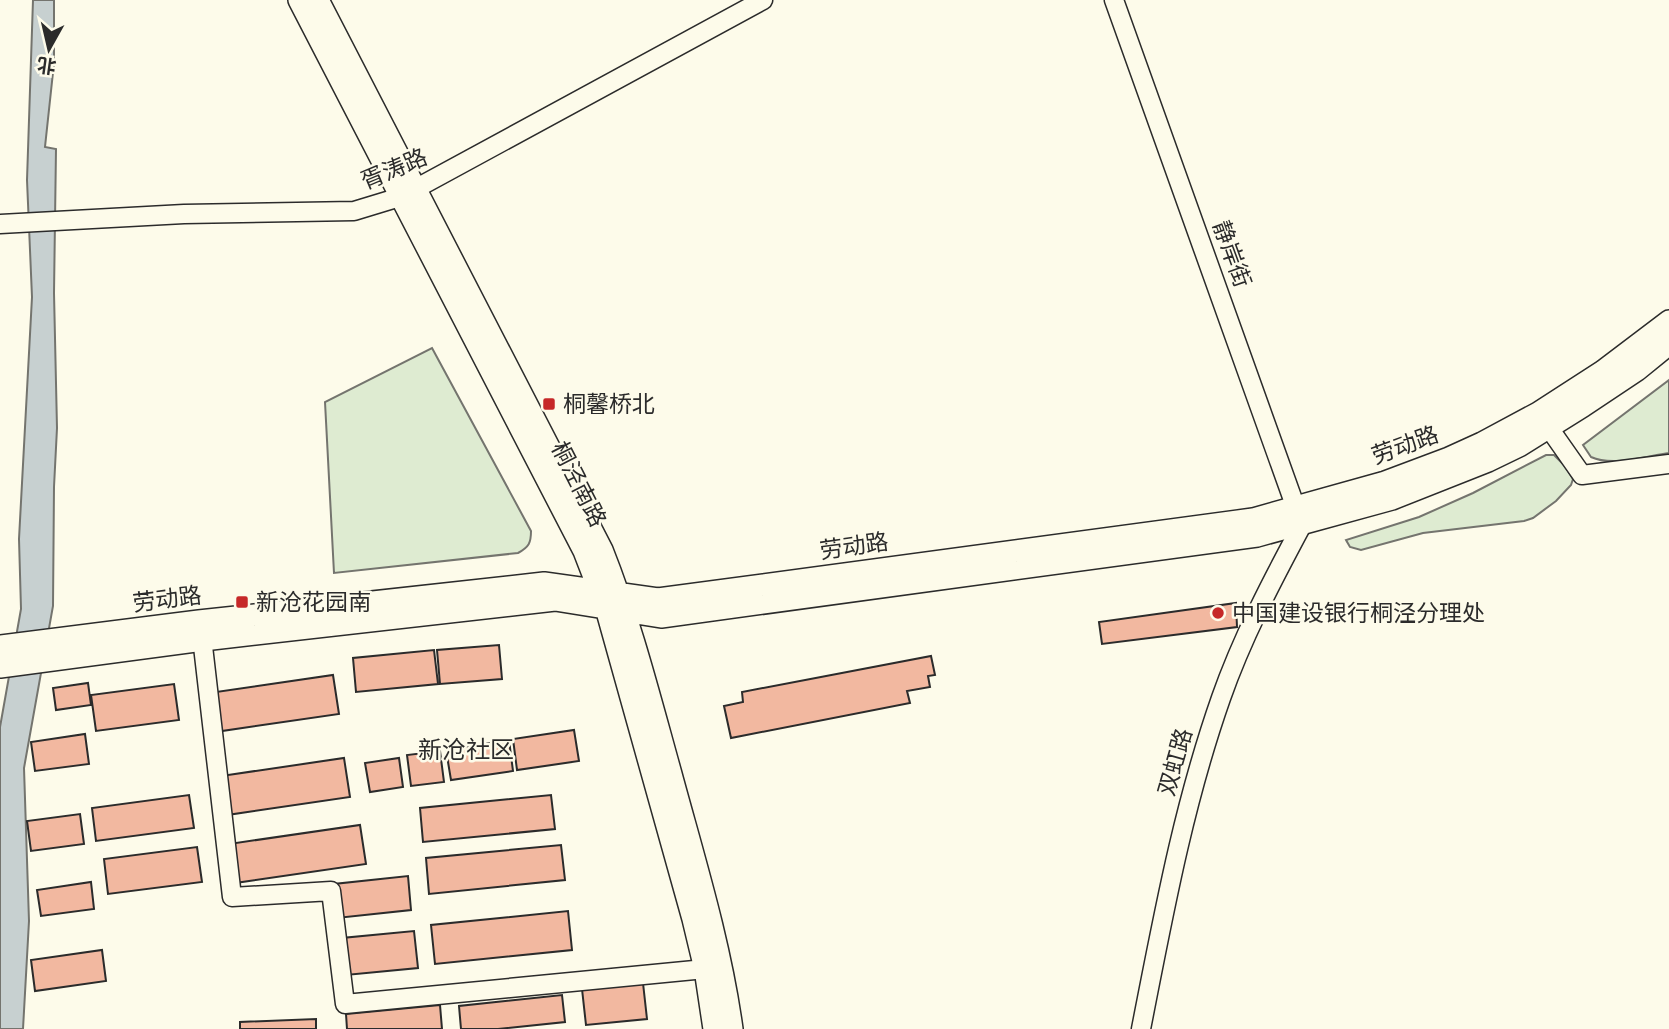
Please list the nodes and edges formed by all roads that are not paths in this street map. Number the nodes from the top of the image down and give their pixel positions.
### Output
1 (299, 0) edge
2 (318, 0) edge
3 (763, 0) edge
4 (1114, 0) edge
5 (408, 193) junction
6 (0, 224) edge
7 (1669, 321) edge
8 (1669, 344) edge
9 (1544, 420) junction
10 (1669, 464) edge
11 (1299, 516) junction
12 (613, 601) junction
13 (201, 631) junction
14 (6, 646) edge
15 (4, 667) edge
16 (705, 969) junction
17 (714, 1029) edge
18 (732, 1029) edge
19 (1141, 1029) edge

1 - 5 main road, 桐泾南路
2 - 5 main road, 桐泾南路
3 - 5 street, 胥涛路
4 - 11 street, 静岸街
5 - 6 street, 胥涛路
5 - 12 main road, 桐泾南路
7 - 9 main road, 劳动路
8 - 9 main road, 劳动路
9 - 10 street
9 - 11 main road, 劳动路
11 - 12 main road, 劳动路
11 - 19 street, 双虹路
12 - 13 main road, 劳动路
12 - 16 main road, 桐泾南路
12 - 18 main road, 桐泾南路
13 - 14 main road, 劳动路
13 - 15 main road, 劳动路
13 - 16 street
16 - 17 main road, 桐泾南路

